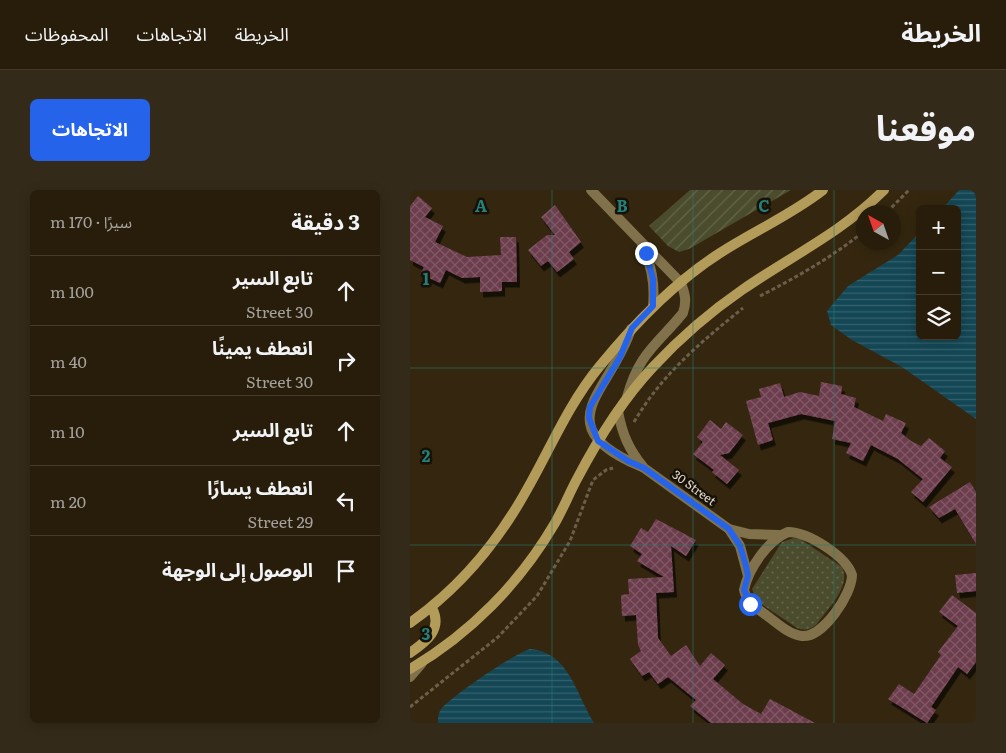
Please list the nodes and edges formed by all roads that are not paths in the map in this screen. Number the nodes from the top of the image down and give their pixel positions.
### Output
1 (591, 190) edge
2 (823, 190) edge
3 (884, 190) edge
4 (638, 241) junction
5 (681, 283) junction
6 (653, 306) junction
7 (632, 328) junction
8 (627, 397) junction
9 (618, 411) junction
10 (598, 441) junction
11 (644, 468) junction
12 (729, 529) junction
13 (779, 536) junction
14 (748, 576) junction
15 (432, 608) junction
16 (410, 623) edge
17 (410, 653) edge
18 (423, 662) junction
19 (410, 669) edge
20 (410, 677) edge

1 - 4 street
2 - 5 street
3 - 8 street
4 - 5 street
4 - 6 street
5 - 6 street
5 - 8 street
6 - 7 street
7 - 10 street
7 - 15 street
8 - 9 street
9 - 10 street
9 - 11 street, 30 Street
10 - 11 street, 30 Street
10 - 18 street
11 - 12 street, 30 Street
12 - 13 street, 30 Street
12 - 14 street, 30 Street
13 - 14 street
13 - 14 street, 30 Street
15 - 16 street
15 - 17 street
18 - 19 street
18 - 20 street

